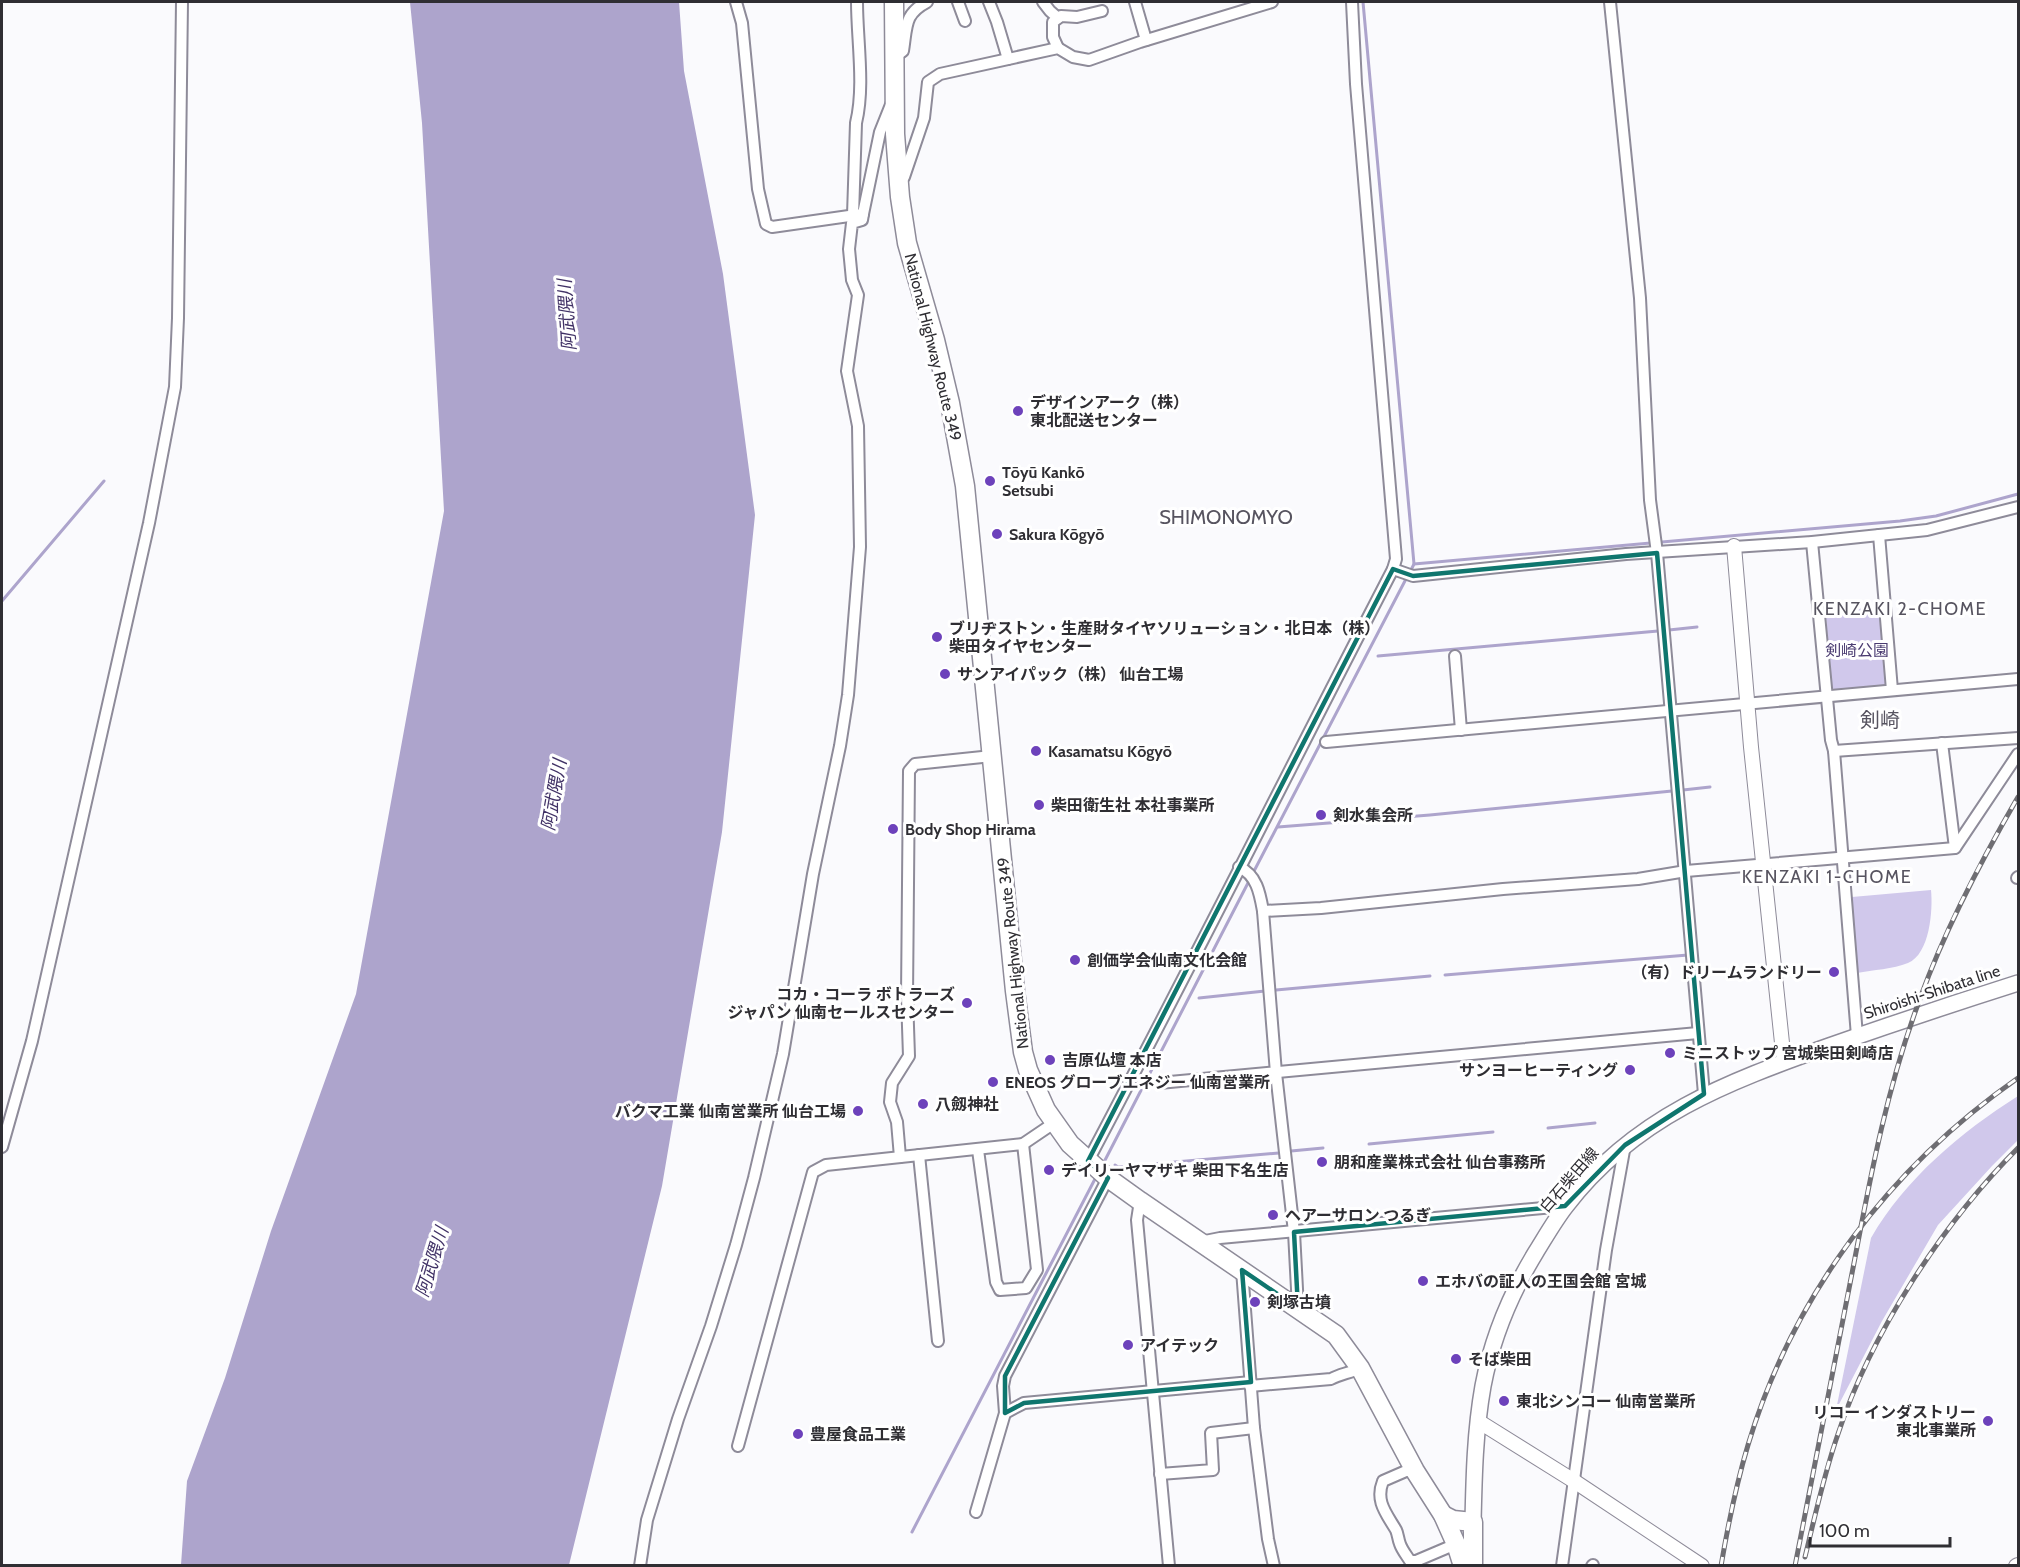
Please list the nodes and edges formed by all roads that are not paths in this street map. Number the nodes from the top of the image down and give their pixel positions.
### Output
1 (182, 2) edge
2 (736, 2) edge
3 (856, 2) edge
4 (894, 2) edge
5 (927, 2) edge
6 (958, 2) edge
7 (989, 2) edge
8 (1043, 2) edge
9 (1135, 2) edge
10 (1272, 2) edge
11 (1352, 2) edge
12 (1610, 2) edge
13 (1102, 11) dead end
14 (1058, 18) junction
15 (965, 21) dead end
16 (1146, 40) junction
17 (1058, 48) junction
18 (896, 56) junction
19 (1008, 59) junction
20 (896, 97) junction
21 (898, 183) junction
22 (858, 215) junction
23 (2019, 507) edge
24 (1879, 535) junction
25 (1812, 542) junction
26 (1734, 546) junction
27 (1656, 547) junction
28 (1396, 569) junction
29 (1455, 656) dead end
30 (2019, 679) edge
31 (1892, 690) junction
32 (1827, 697) junction
33 (1747, 704) junction
34 (1670, 711) junction
35 (1461, 730) junction
36 (2019, 738) edge
37 (1326, 742) dead end
38 (1942, 743) junction
39 (1834, 751) junction
40 (2019, 754) edge
41 (992, 756) junction
42 (1955, 848) junction
43 (1841, 859) junction
44 (1763, 865) junction
45 (1241, 868) junction
46 (1686, 871) junction
47 (1263, 911) junction
48 (2019, 983) edge
49 (1698, 1033) junction
50 (1857, 1036) junction
51 (1784, 1062) junction
52 (1276, 1073) junction
53 (1159, 1083) dead end
54 (1704, 1094) junction
55 (1054, 1123) junction
56 (1023, 1144) junction
57 (1625, 1145) junction
58 (2, 1147) edge
59 (978, 1150) junction
60 (919, 1155) junction
61 (900, 1157) junction
62 (1098, 1170) junction
63 (1140, 1201) junction
64 (1565, 1206) junction
65 (1294, 1232) junction
66 (1200, 1242) junction
67 (1242, 1270) junction
68 (1298, 1308) junction
69 (938, 1341) dead end
70 (1360, 1368) junction
71 (1251, 1384) junction
72 (1154, 1390) junction
73 (1005, 1413) junction
74 (1478, 1421) junction
75 (1254, 1428) junction
76 (738, 1446) dead end
77 (1415, 1471) junction
78 (1160, 1474) junction
79 (1574, 1481) junction
80 (976, 1512) dead end
81 (1443, 1515) junction
82 (1473, 1522) junction
83 (1456, 1544) junction
84 (640, 1566) edge
85 (1169, 1566) edge
86 (1274, 1566) edge
87 (1463, 1566) edge
88 (1473, 1566) edge
89 (1562, 1566) edge
90 (1702, 1566) edge

1 - 58 street
2 - 22 street
3 - 22 street
4 - 18 highway, National Highway Route 349
5 - 18 street
6 - 15 street
7 - 19 street
8 - 14 street
9 - 16 street
10 - 16 street
11 - 28 street
12 - 27 street
13 - 14 street
14 - 17 street
16 - 17 street
17 - 19 street
18 - 20 highway, National Highway Route 349
19 - 21 street
20 - 21 highway, National Highway Route 349
20 - 22 street
21 - 41 highway, National Highway Route 349
22 - 84 street
23 - 24 street
24 - 25 street
24 - 31 street
25 - 26 street
25 - 32 street
26 - 27 street
26 - 33 street
27 - 28 street
27 - 34 street
28 - 45 street
29 - 35 street
30 - 31 street
31 - 32 street
32 - 33 street
32 - 39 street
33 - 34 street
33 - 44 street
34 - 35 street
34 - 46 street
35 - 37 street
36 - 38 street
38 - 39 street
38 - 42 street
39 - 43 street
40 - 42 street
41 - 55 highway, National Highway Route 349
41 - 61 street
42 - 43 street
43 - 44 street
43 - 50 street
44 - 46 street
44 - 51 street
45 - 47 street
45 - 62 street
46 - 47 street
46 - 49 street
47 - 52 street
48 - 50 main road, Shiroishi-Shibata line
49 - 52 street
49 - 54 street
50 - 51 main road, 白石柴田線
51 - 54 main road, 白石柴田線
52 - 53 street
52 - 65 street
54 - 57 main road, 白石柴田線
55 - 56 street
55 - 62 highway, National Highway Route 349
56 - 59 street
56 - 59 street
57 - 64 main road, 白石柴田線
57 - 79 street
59 - 60 street
60 - 61 street
60 - 69 street
61 - 76 street
62 - 63 highway, National Highway Route 349
62 - 73 street
63 - 66 highway, National Highway Route 349
63 - 72 street
64 - 65 street
64 - 74 main road, 白石柴田線
65 - 66 street
65 - 68 street
66 - 67 highway, National Highway Route 349
67 - 68 highway, National Highway Route 349
67 - 71 street
68 - 70 highway, National Highway Route 349
70 - 71 street
70 - 77 highway, National Highway Route 349
71 - 72 street
71 - 75 street
72 - 73 street
72 - 78 street
73 - 80 street
74 - 79 street
74 - 82 main road, 白石柴田線
75 - 78 street
75 - 86 street
77 - 81 highway, National Highway Route 349
77 - 83 street
78 - 85 street
79 - 89 street
79 - 90 street
81 - 82 highway
81 - 83 highway, National Highway Route 349
82 - 88 highway
83 - 87 highway, National Highway Route 349

